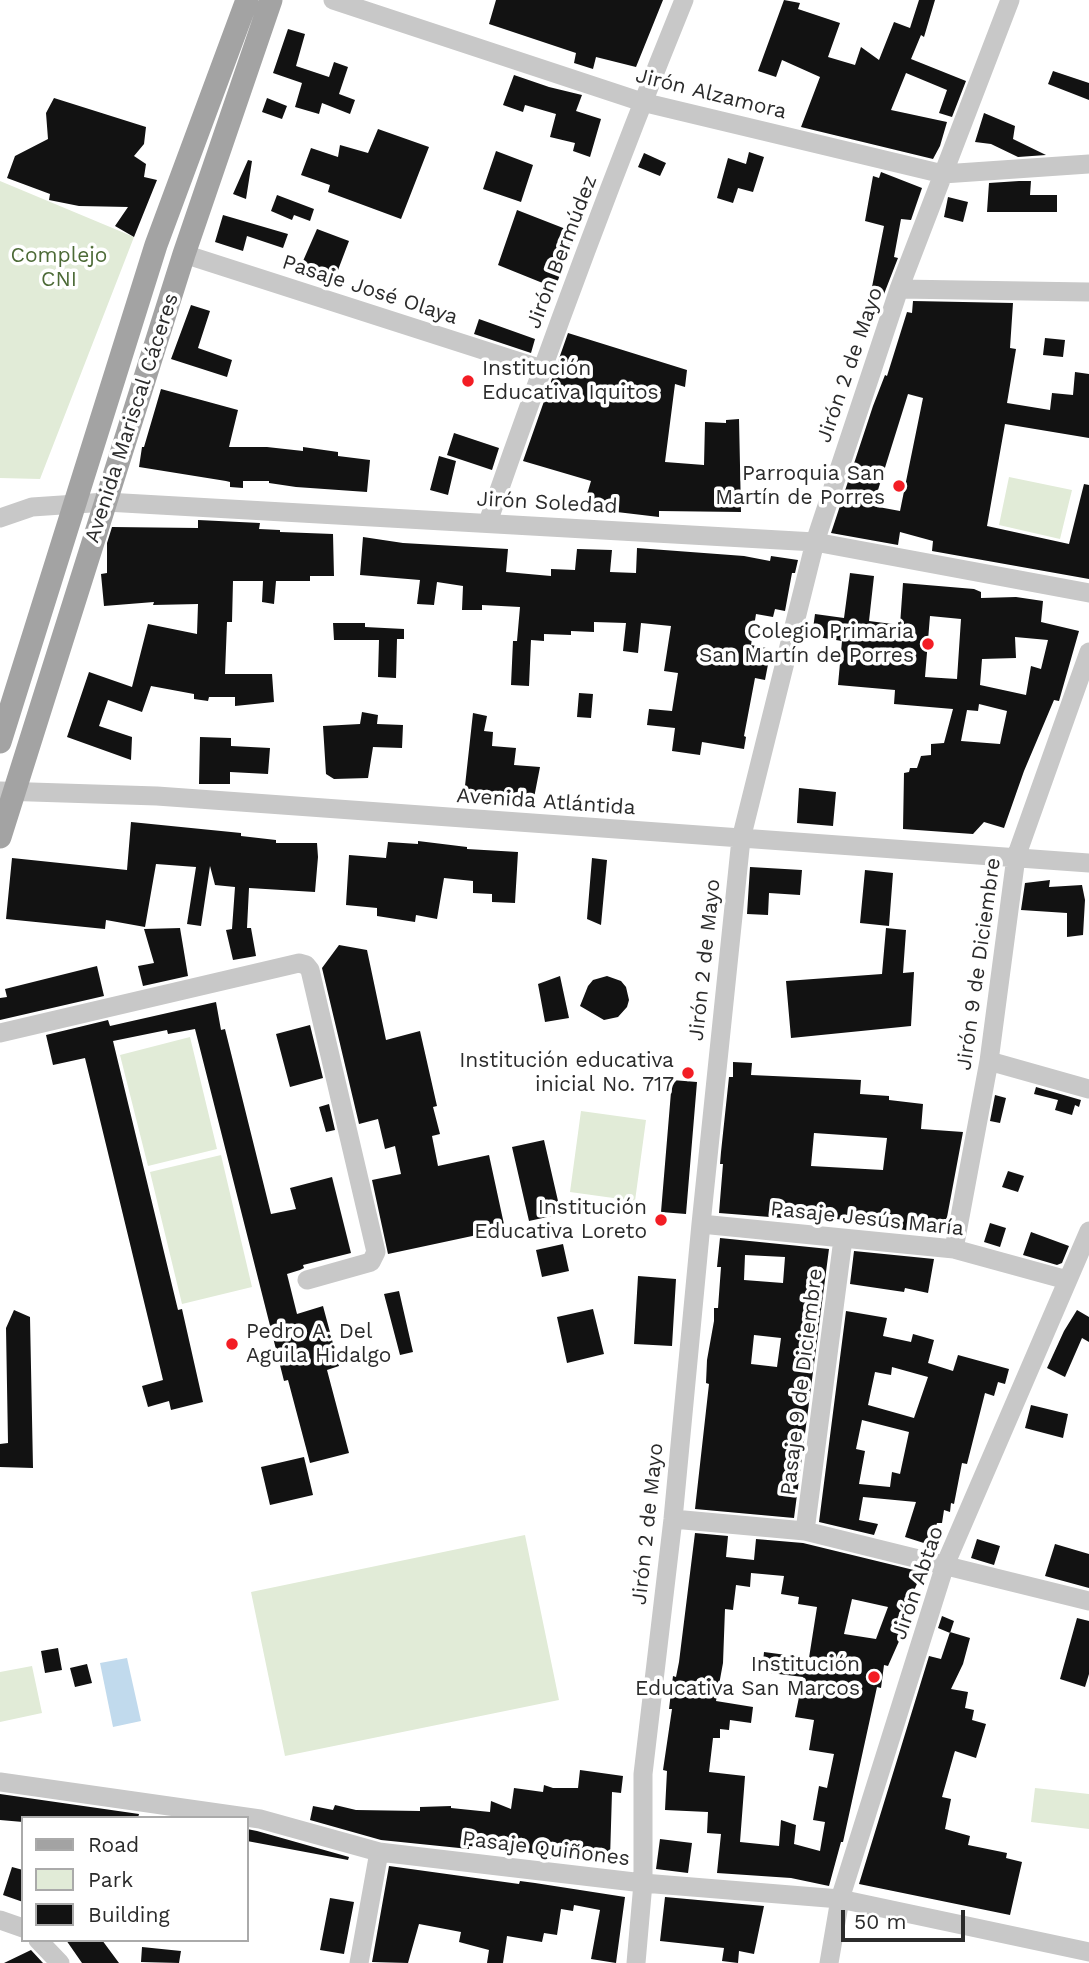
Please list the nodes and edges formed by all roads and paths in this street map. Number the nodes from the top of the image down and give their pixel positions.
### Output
1 (247, 0) edge
2 (271, 0) edge
3 (333, 0) edge
4 (684, 0) edge
5 (1010, 0) edge
6 (642, 102) junction
7 (1089, 164) edge
8 (943, 174) junction
9 (184, 254) junction
10 (899, 289) junction
11 (1089, 292) edge
12 (542, 369) junction
13 (106, 502) junction
14 (74, 504) junction
15 (0, 518) edge
16 (488, 522) junction
17 (815, 542) junction
18 (1089, 593) edge
19 (1089, 652) edge
20 (0, 742) edge
21 (7, 791) edge
22 (0, 834) edge
23 (741, 839) junction
24 (1016, 857) junction
25 (1089, 863) edge
26 (0, 1033) edge
27 (989, 1061) junction
28 (1089, 1089) edge
29 (701, 1224) junction
30 (1089, 1231) edge
31 (843, 1239) junction
32 (954, 1249) junction
33 (307, 1280) dead end
34 (1067, 1280) junction
35 (673, 1519) junction
36 (806, 1531) junction
37 (945, 1565) junction
38 (1089, 1601) edge
39 (0, 1782) edge
40 (239, 1816) edge
41 (248, 1817) edge
42 (379, 1852) junction
43 (643, 1883) junction
44 (840, 1899) junction
45 (0, 1920) edge
46 (21, 1927) edge
47 (40, 1942) edge
48 (1089, 1952) edge
49 (60, 1963) edge
50 (359, 1963) edge
51 (636, 1963) edge
52 (829, 1963) edge

1 - 14 main road, Avenida Mariscal Cáceres
2 - 9 main road, Avenida Mariscal Cáceres
3 - 6 street, Jirón Alzamora
4 - 6 street, Jirón Bermúdez
5 - 8 street, Jirón 2 de Mayo
6 - 8 street, Jirón Alzamora
6 - 12 street, Jirón Bermúdez
7 - 8 street, Jirón Alzamora
8 - 10 street, Jirón 2 de Mayo
9 - 12 street, Pasaje José Olaya
9 - 13 main road, Avenida Mariscal Cáceres
10 - 11 street
10 - 17 street, Jirón 2 de Mayo
12 - 16 street, Jirón Bermúdez
13 - 14 street, Jirón Soledad
13 - 16 street, Jirón Soledad
13 - 21 main road, Avenida Mariscal Cáceres
14 - 15 street, Jirón Soledad
14 - 20 main road, Avenida Mariscal Cáceres
16 - 17 street, Jirón Soledad
17 - 18 street, Jirón Soledad
17 - 23 street, Jirón 2 de Mayo
19 - 24 street, Jirón 9 de Diciembre
21 - 22 main road, Avenida Mariscal Cáceres
21 - 23 street, Avenida Atlántida
23 - 24 street, Avenida Atlántida
23 - 29 street, Jirón 2 de Mayo
24 - 25 street, Avenida Atlántida
24 - 27 street, Jirón 9 de Diciembre
26 - 33 street
27 - 28 street
27 - 32 street, Jirón 9 de Diciembre
29 - 31 street, Pasaje Jesús María
29 - 35 street, Jirón 2 de Mayo
30 - 34 street, Jirón Abtao
31 - 32 street, Pasaje Jesús María
31 - 36 street, Pasaje 9 de Diciembre
32 - 34 street, Pasaje Jesús María
34 - 37 street, Jirón Abtao
35 - 36 street
35 - 43 street, Jirón 2 de Mayo
36 - 37 street
37 - 38 street
37 - 44 street, Jirón Abtao
39 - 40 street, Pasaje Quiñones
41 - 42 street, Pasaje Quiñones
42 - 43 street, Pasaje Quiñones
42 - 50 street
43 - 44 street, Pasaje Quiñones
43 - 51 street, Jirón 2 de Mayo
44 - 48 street, Pasaje Quiñones
44 - 52 street, Jirón Abtao
45 - 46 street
47 - 49 street

